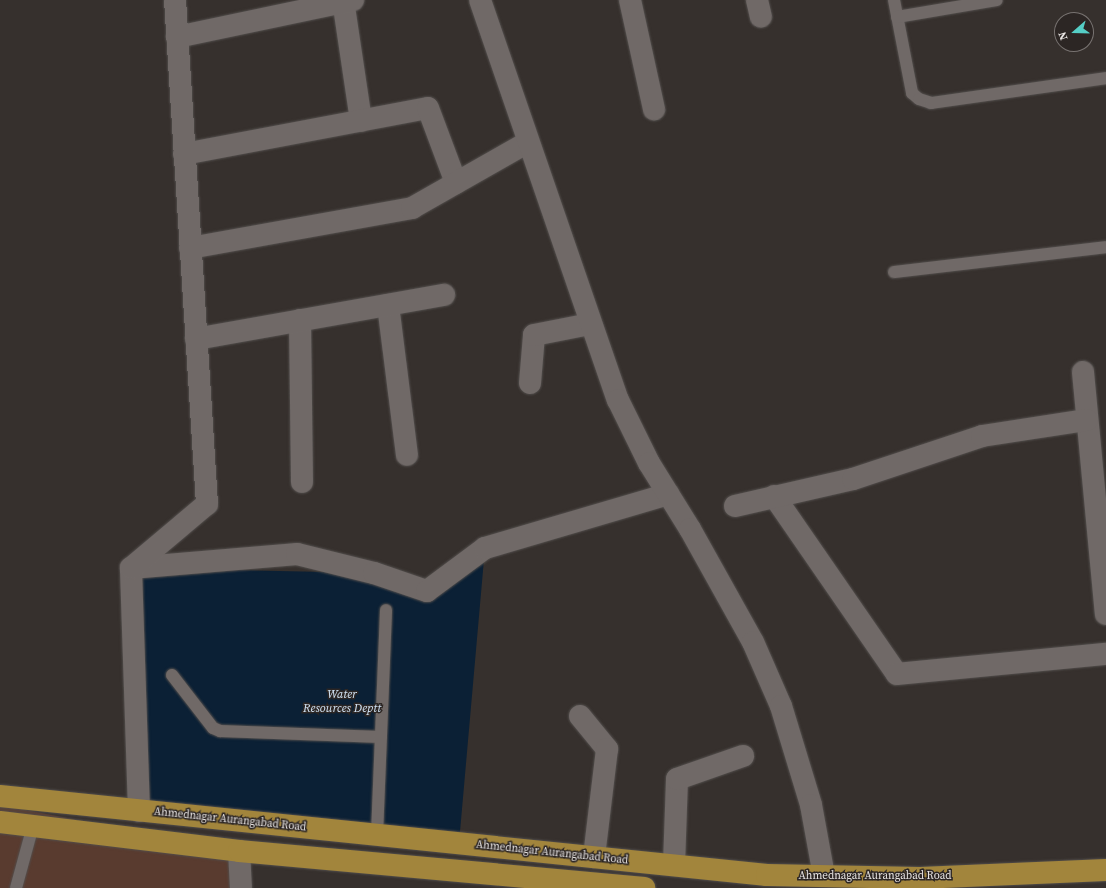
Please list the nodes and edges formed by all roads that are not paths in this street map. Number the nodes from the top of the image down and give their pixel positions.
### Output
1 (175, 0) edge
2 (480, 0) edge
3 (630, 0) edge
4 (894, 0) edge
5 (997, 0) edge
6 (346, 1) edge
7 (265, 9) edge
8 (897, 17) junction
9 (177, 37) junction
10 (1106, 78) edge
11 (654, 109) dead end
12 (361, 121) junction
13 (528, 142) junction
14 (184, 154) junction
15 (456, 183) junction
16 (1106, 247) edge
17 (190, 248) junction
18 (894, 272) dead end
19 (444, 295) dead end
20 (388, 305) junction
21 (300, 320) junction
22 (590, 324) junction
23 (196, 339) junction
24 (1083, 372) dead end
25 (530, 383) dead end
26 (1087, 420) junction
27 (407, 455) dead end
28 (302, 482) dead end
29 (668, 494) junction
30 (774, 496) junction
31 (735, 506) dead end
32 (131, 568) junction
33 (386, 610) dead end
34 (1106, 614) edge
35 (1106, 654) edge
36 (172, 674) dead end
37 (580, 716) dead end
38 (381, 736) junction
39 (743, 756) dead end
40 (0, 796) edge
41 (139, 811) junction
42 (0, 822) edge
43 (33, 826) junction
44 (377, 835) junction
45 (239, 851) junction
46 (594, 857) junction
47 (674, 865) junction
48 (1106, 870) edge
49 (824, 876) junction
50 (16, 888) edge
51 (241, 888) edge
52 (644, 888) edge

1 - 9 street
2 - 13 street
3 - 11 street
4 - 8 lane
5 - 8 lane
6 - 7 street
6 - 12 street
7 - 9 street
8 - 10 lane
9 - 14 street
12 - 14 street
12 - 15 street
13 - 15 street
13 - 22 street
14 - 17 street
15 - 17 street
16 - 18 lane
17 - 23 street
19 - 20 street
20 - 21 street
20 - 27 street
21 - 23 street
21 - 28 street
22 - 25 street
22 - 29 street
23 - 32 street
24 - 26 street
26 - 30 street
26 - 34 street
29 - 32 street
29 - 49 street
30 - 31 street
30 - 35 street
32 - 41 street
33 - 38 lane
36 - 38 lane
37 - 46 street
38 - 44 lane
39 - 47 street
40 - 41 highway, Ahmednagar Aurangabad Road
41 - 44 highway, Ahmednagar Aurangabad Road
42 - 43 highway
43 - 45 highway
43 - 50 lane
44 - 46 highway, Ahmednagar Aurangabad Road
45 - 51 street
45 - 52 highway
46 - 47 highway, Ahmednagar Aurangabad Road
47 - 49 highway, Ahmednagar Aurangabad Road
48 - 49 highway, Ahmednagar Aurangabad Road

